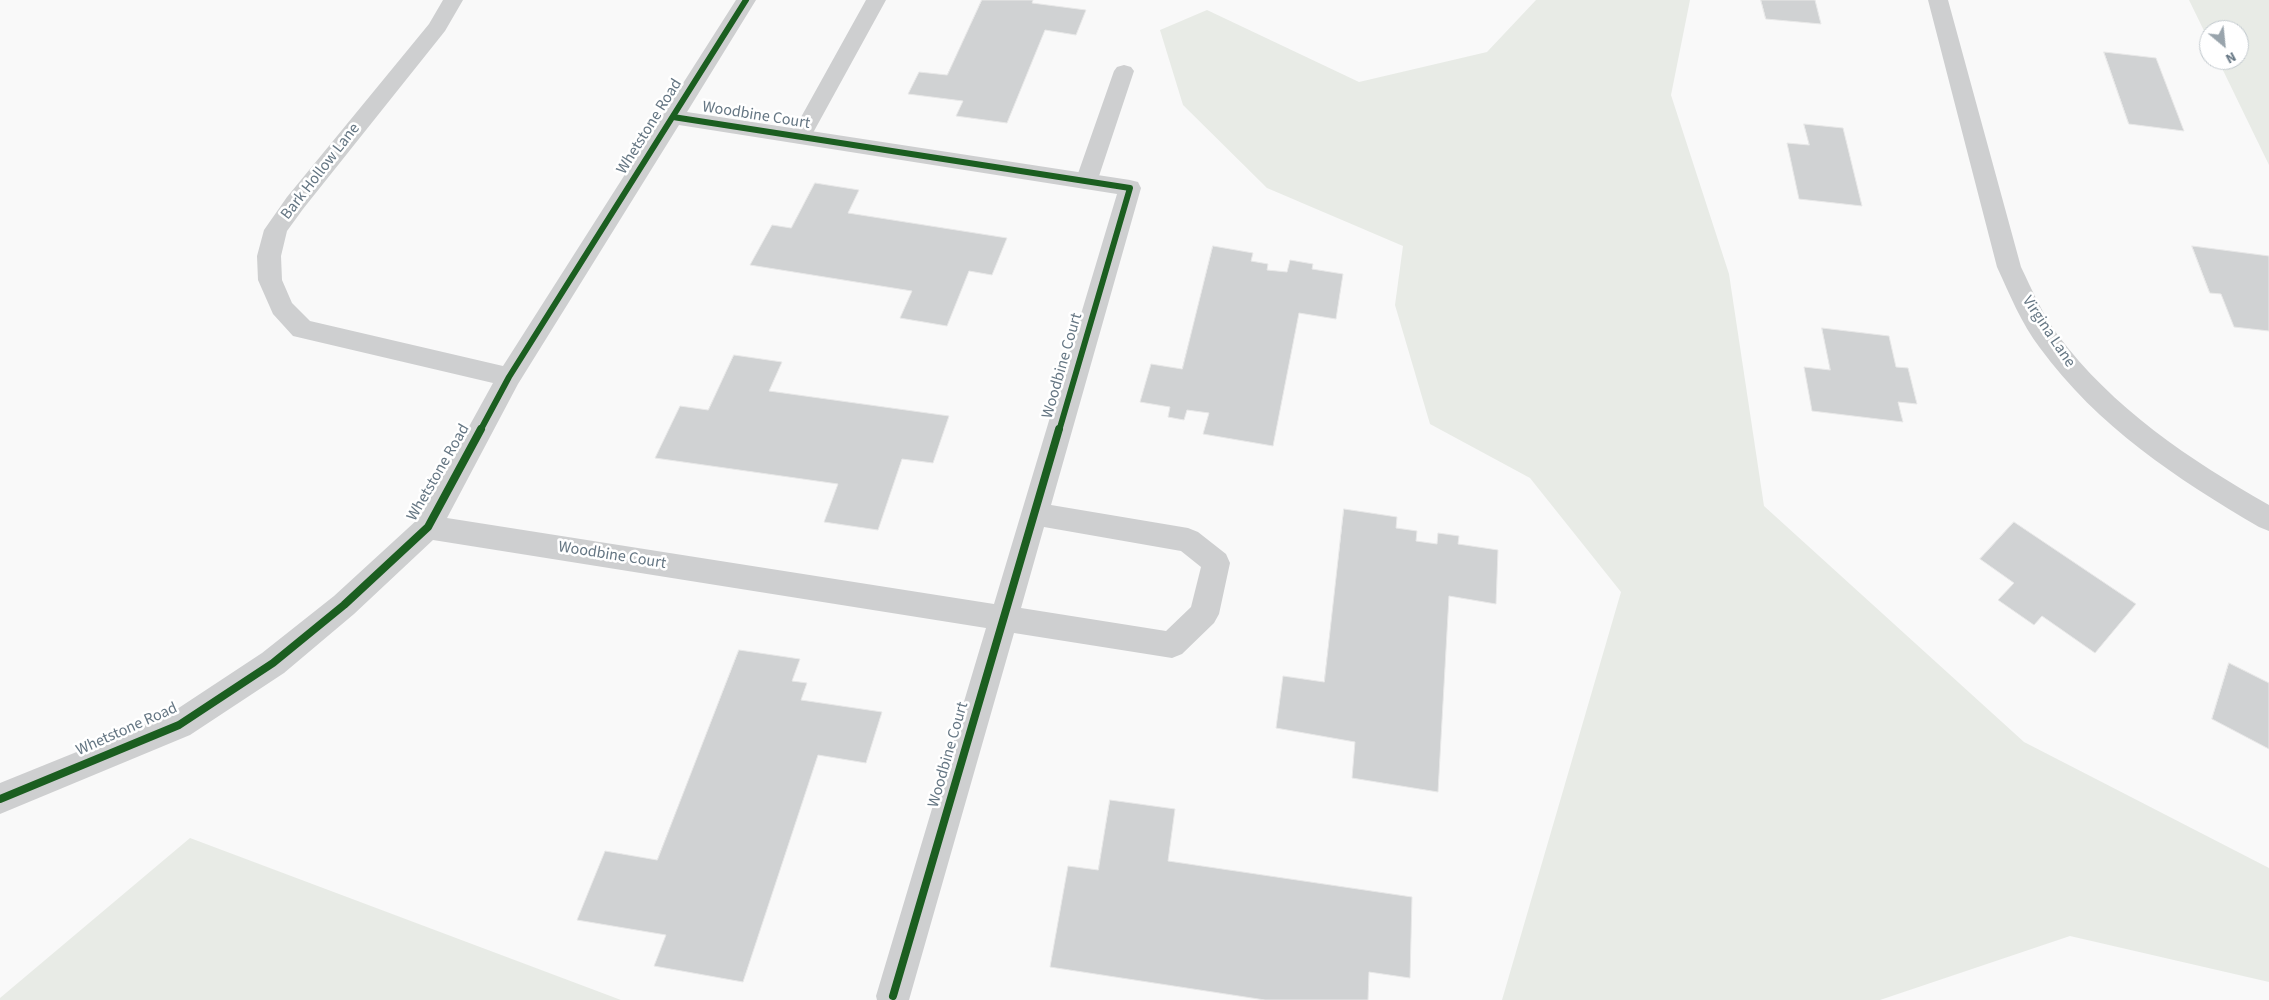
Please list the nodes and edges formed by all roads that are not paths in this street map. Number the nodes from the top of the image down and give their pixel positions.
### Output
1 (453, 0) edge
2 (746, 0) edge
3 (876, 0) edge
4 (1938, 0) edge
5 (1124, 71) dead end
6 (673, 117) junction
7 (801, 137) junction
8 (1086, 182) junction
9 (509, 377) junction
10 (1034, 514) junction
11 (2269, 519) edge
12 (428, 527) junction
13 (1003, 619) junction
14 (0, 799) edge
15 (893, 996) dead end

1 - 9 street, Bark Hollow Lane
2 - 6 street, Whetstone Road
3 - 7 lane
4 - 11 street, Virgina Lane
5 - 8 lane
6 - 7 street, Woodbine Court
6 - 9 street, Whetstone Road
7 - 8 street, Woodbine Court
8 - 10 street, Woodbine Court
9 - 12 street, Whetstone Road
10 - 13 street, Woodbine Court
10 - 13 street, Woodbine Court
12 - 13 street, Woodbine Court
12 - 14 street, Whetstone Road
13 - 15 street, Woodbine Court

